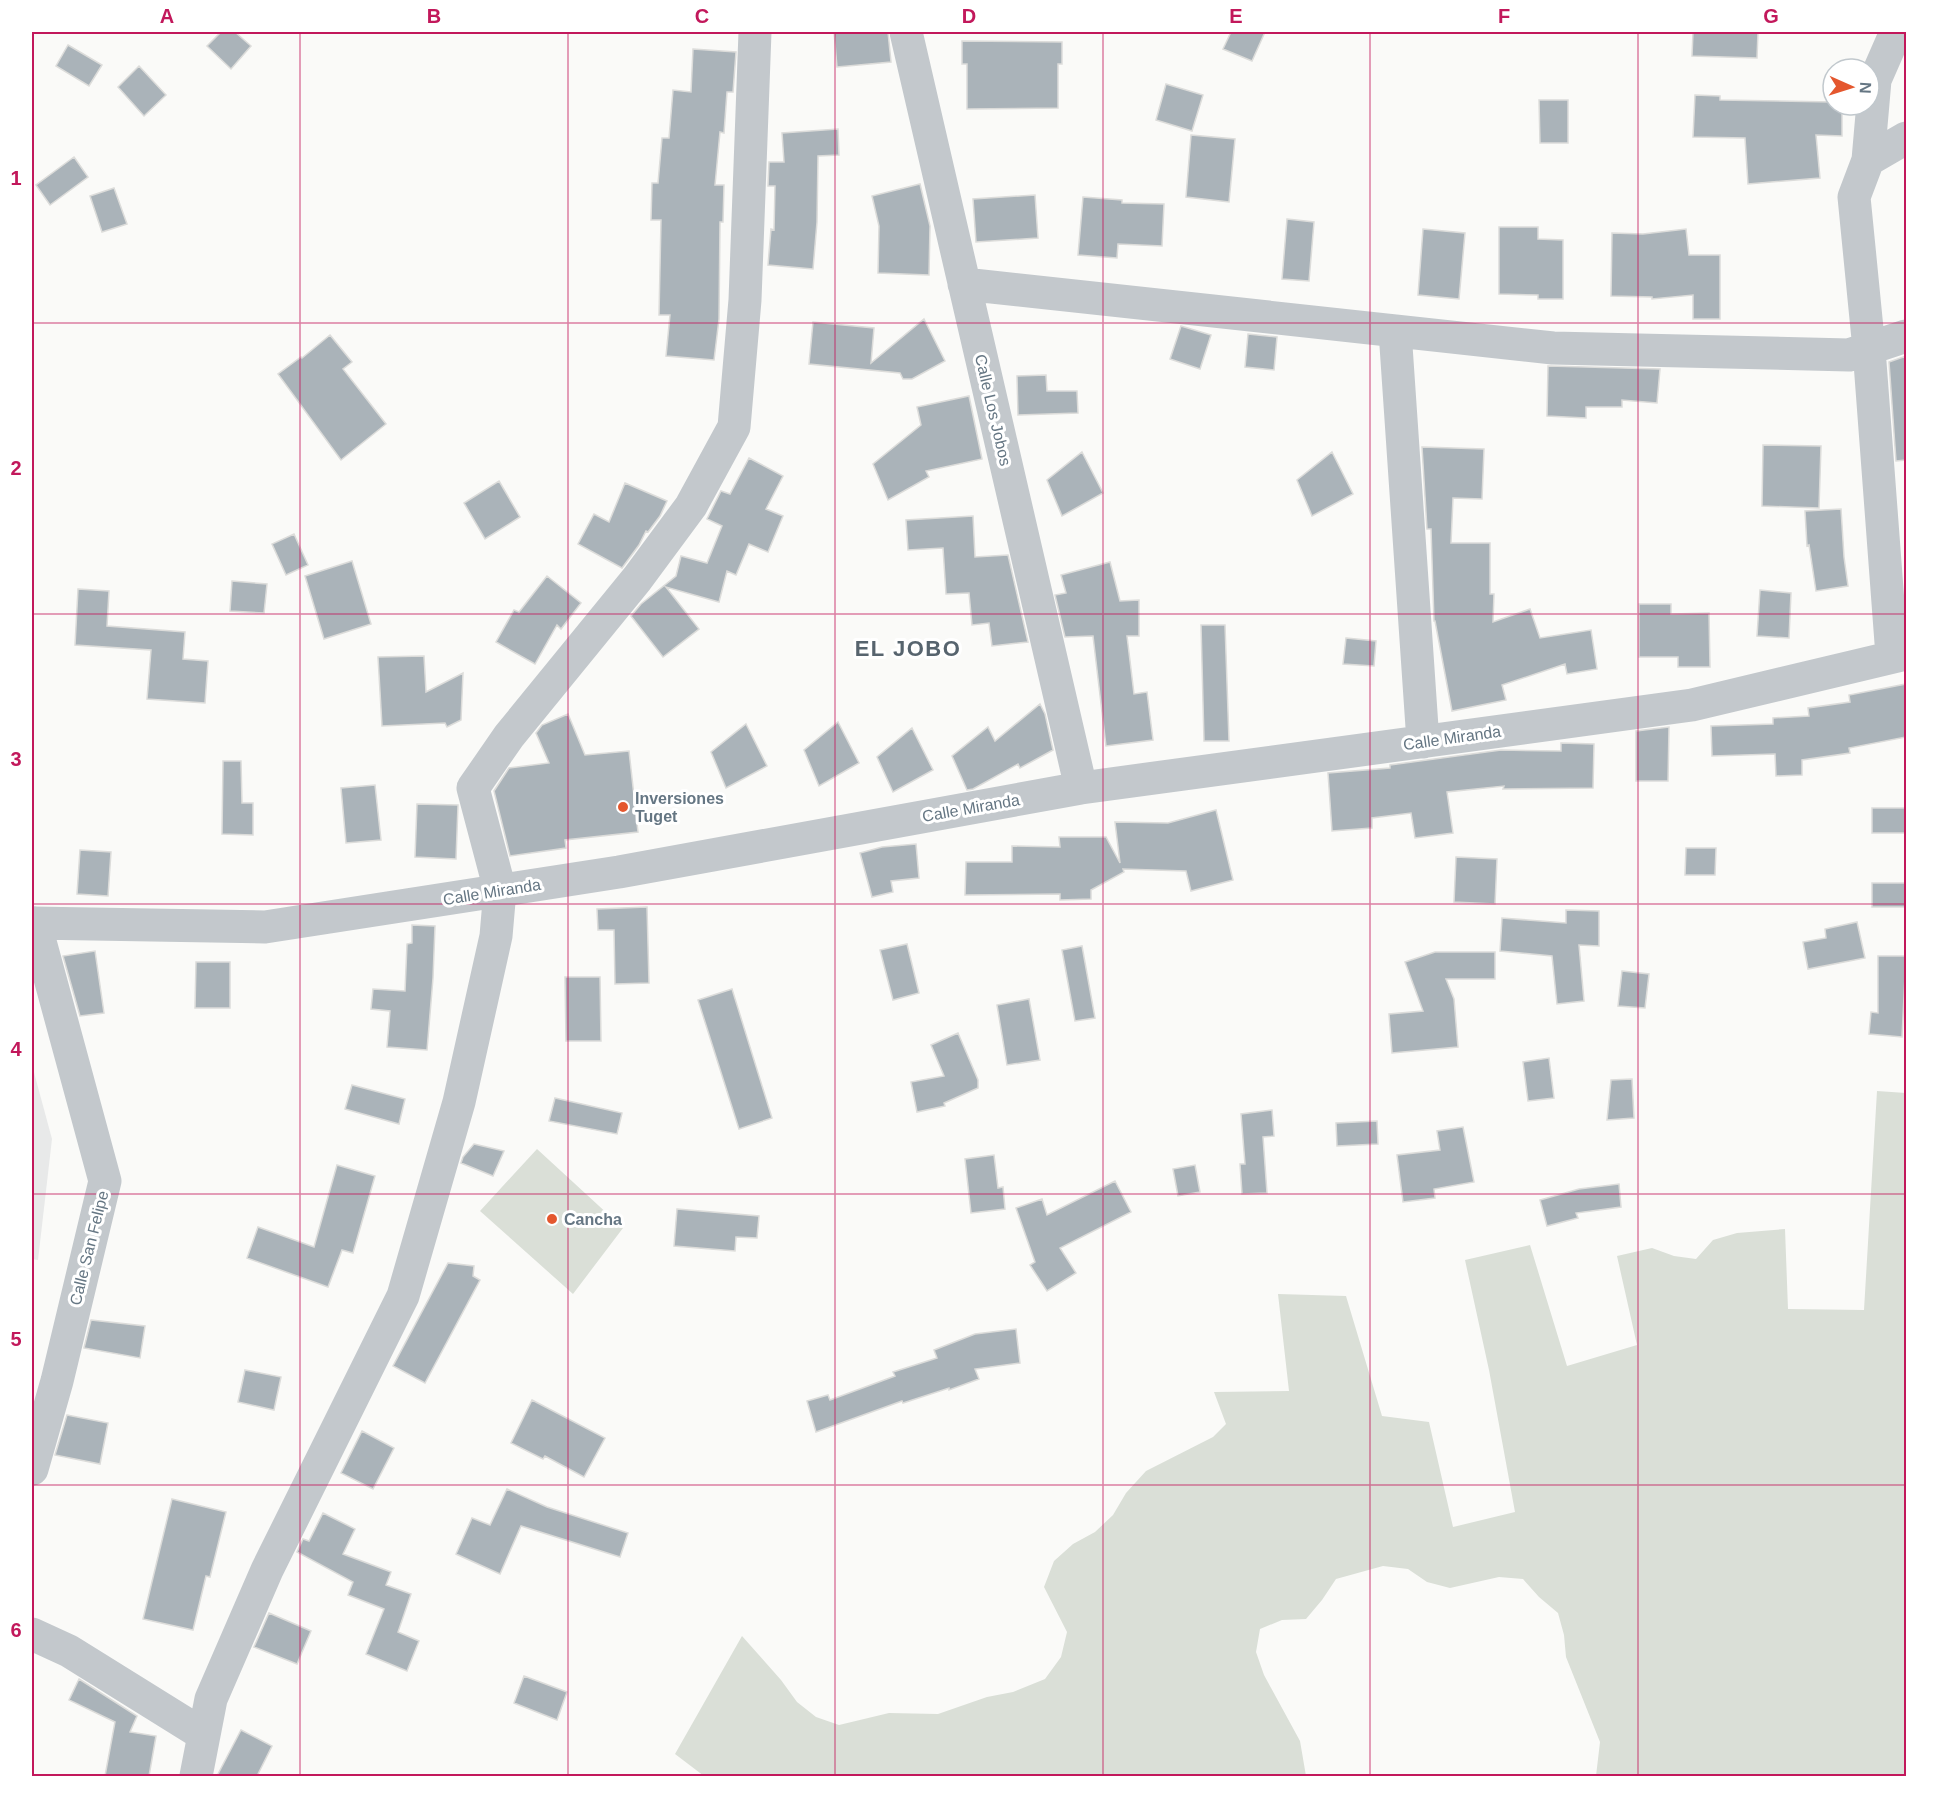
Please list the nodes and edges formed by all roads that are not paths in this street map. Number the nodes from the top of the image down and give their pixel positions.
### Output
1 (755, 32) edge
2 (906, 32) edge
3 (1896, 32) edge
4 (1906, 138) edge
5 (1868, 160) junction
6 (964, 284) junction
7 (1395, 331) junction
8 (1906, 336) edge
9 (1869, 349) junction
10 (1899, 655) edge
11 (1423, 742) junction
12 (1081, 788) junction
13 (500, 890) junction
14 (33, 923) edge
15 (32, 1469) edge
16 (32, 1634) edge
17 (204, 1735) junction
18 (196, 1776) edge

1 - 13 street
2 - 6 street, Calle Los Jobos
3 - 5 street
4 - 5 street
5 - 9 street
6 - 7 street
6 - 12 street, Calle Los Jobos
7 - 9 street
7 - 11 street
8 - 9 street
9 - 10 street
10 - 11 street, Calle Miranda
11 - 12 street, Calle Miranda
12 - 13 street, Calle Miranda
13 - 14 street, Calle Miranda
13 - 17 street
14 - 15 street, Calle San Felipe
16 - 17 street
17 - 18 street

